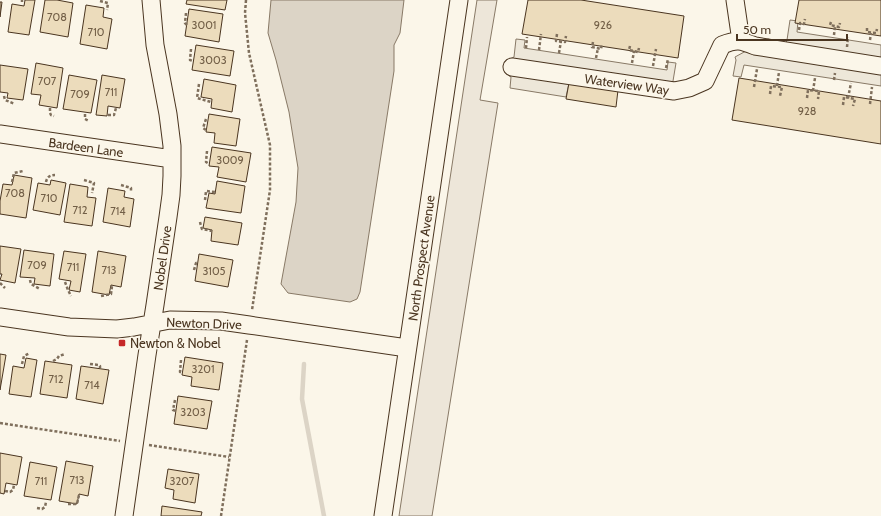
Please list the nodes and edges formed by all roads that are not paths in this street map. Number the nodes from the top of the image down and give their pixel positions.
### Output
1 (151, 0) edge
2 (459, 0) edge
3 (735, 0) edge
4 (741, 41) junction
5 (881, 66) edge
6 (512, 67) dead end
7 (0, 134) edge
8 (172, 159) junction
9 (0, 317) edge
10 (152, 323) junction
11 (407, 348) junction
12 (124, 516) edge
13 (383, 516) edge

1 - 8 street, Nobel Drive
2 - 11 street, North Prospect Avenue
3 - 4 street
4 - 5 street, Waterview Way
4 - 6 street, Waterview Way
7 - 8 street, Bardeen Lane
8 - 10 street, Nobel Drive
9 - 10 street, Newton Drive
10 - 11 street, Newton Drive
10 - 12 street, Nobel Drive
11 - 13 street, North Prospect Avenue

